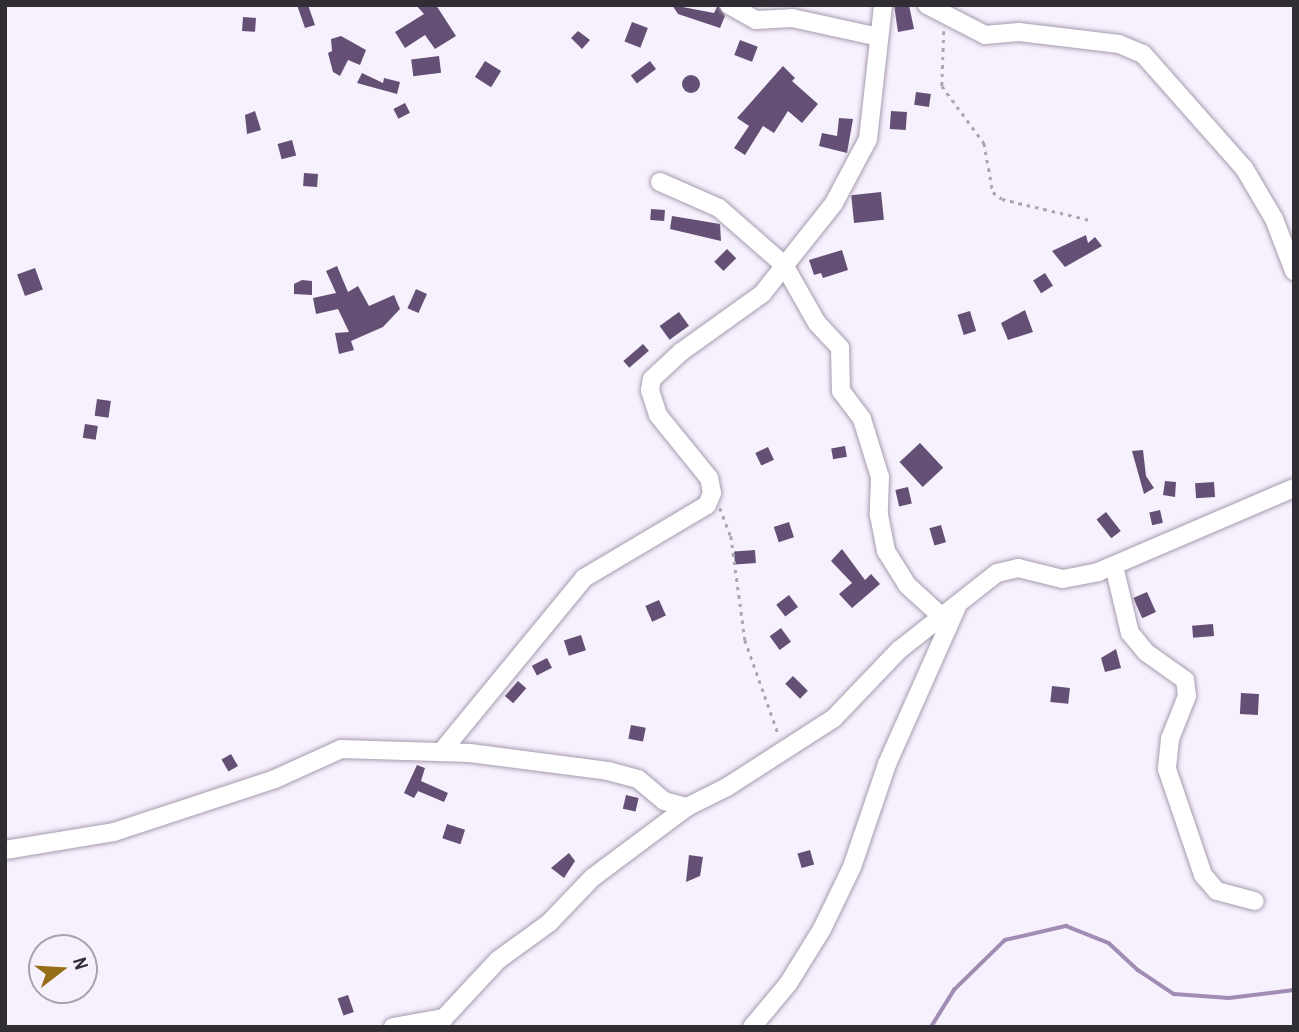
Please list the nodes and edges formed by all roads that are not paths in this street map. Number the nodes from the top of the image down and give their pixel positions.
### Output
1 (729, 5) edge
2 (883, 5) edge
3 (927, 5) edge
4 (879, 37) junction
5 (660, 182) dead end
6 (784, 265) junction
7 (1294, 271) edge
8 (1294, 488) edge
9 (1114, 566) junction
10 (949, 612) junction
11 (442, 751) junction
12 (687, 807) junction
13 (5, 850) edge
14 (1255, 901) dead end
15 (393, 1027) edge
16 (752, 1027) edge

1 - 4 street
2 - 4 street
3 - 7 street
4 - 6 street
5 - 6 street
6 - 10 street
6 - 11 street
8 - 9 street
9 - 10 street
9 - 14 street
10 - 12 street
10 - 16 street
11 - 12 street
11 - 13 street
12 - 15 street

